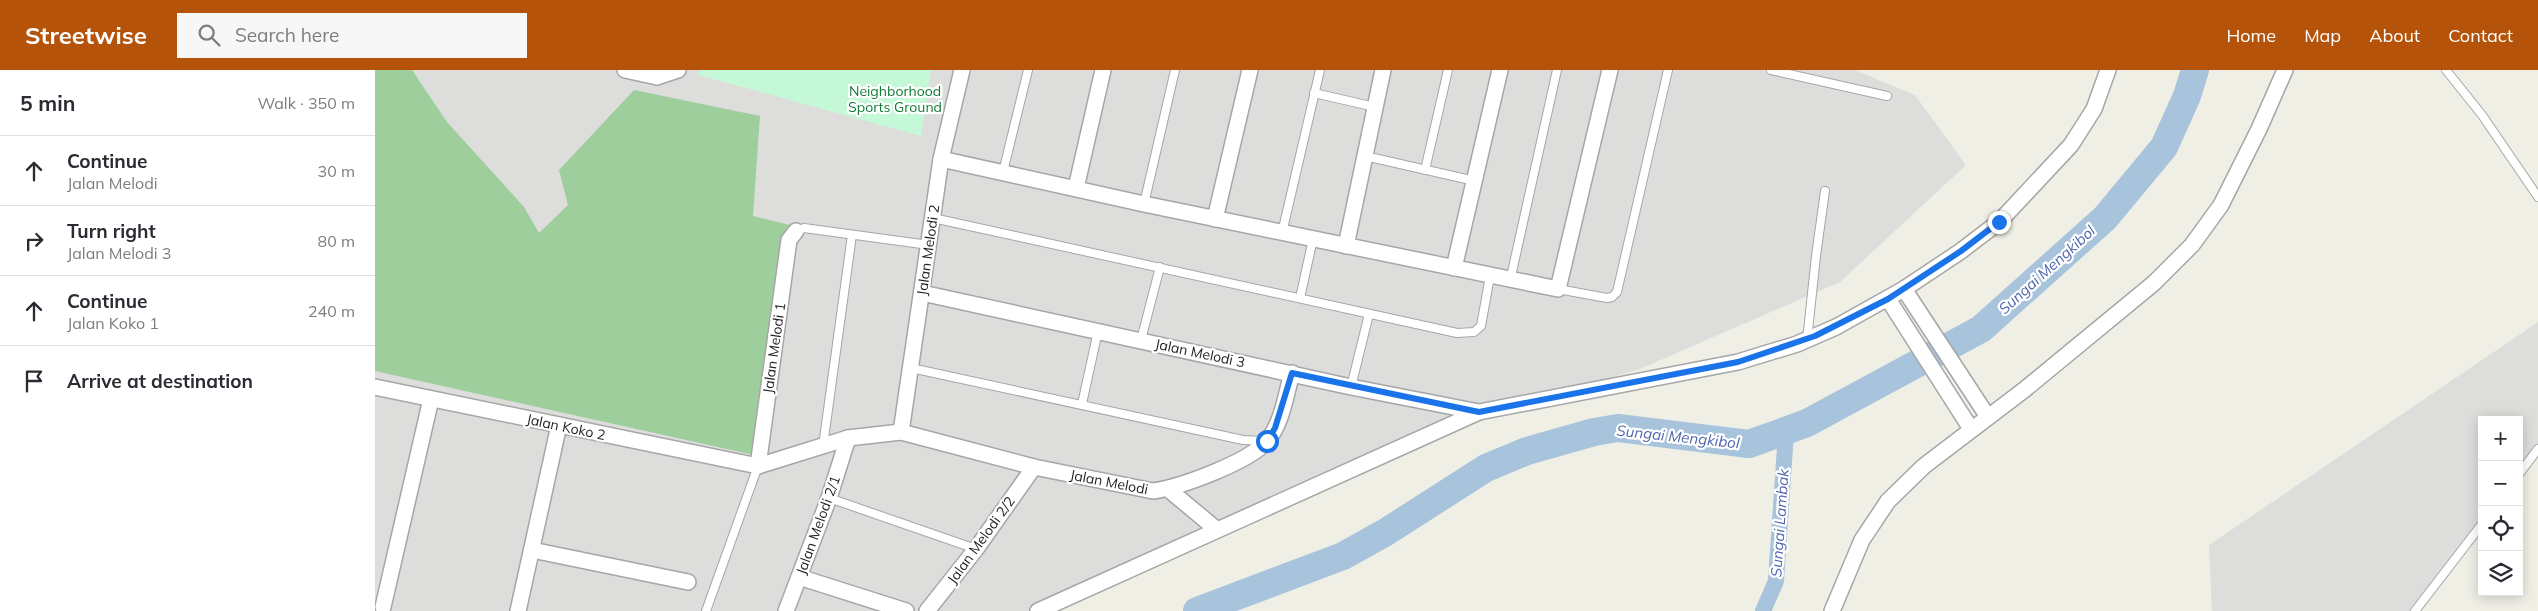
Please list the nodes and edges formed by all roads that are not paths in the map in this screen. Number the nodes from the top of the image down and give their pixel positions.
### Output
1 (625, 70) edge
2 (962, 70) edge
3 (1028, 70) edge
4 (1103, 70) edge
5 (1175, 70) edge
6 (1250, 70) edge
7 (1320, 70) edge
8 (1383, 70) edge
9 (1448, 70) edge
10 (1500, 70) edge
11 (1557, 70) edge
12 (1610, 70) edge
13 (1668, 70) edge
14 (1771, 70) edge
15 (2109, 70) edge
16 (2285, 70) edge
17 (2446, 70) edge
18 (677, 71) edge
19 (1314, 93) junction
20 (1887, 96) dead end
21 (1375, 107) junction
22 (1365, 156) junction
23 (941, 159) junction
24 (1425, 170) junction
25 (1003, 172) junction
26 (1475, 181) junction
27 (1076, 188) junction
28 (1825, 191) dead end
29 (2538, 197) edge
30 (1144, 204) junction
31 (933, 218) junction
32 (1215, 219) junction
33 (796, 231) joint
34 (1282, 233) junction
35 (852, 235) junction
36 (1313, 239) junction
37 (929, 245) junction
38 (1346, 246) junction
39 (1160, 267) junction
40 (1454, 268) junction
41 (1490, 276) junction
42 (1510, 281) junction
43 (1558, 289) junction
44 (1904, 289) junction
45 (922, 293) junction
46 (1299, 298) junction
47 (1888, 299) junction
48 (1369, 314) junction
49 (1098, 331) junction
50 (1141, 340) junction
51 (1807, 340) junction
52 (911, 368) junction
53 (1292, 373) junction
54 (375, 387) edge
55 (1351, 387) junction
56 (431, 398) junction
57 (1083, 404) junction
58 (1479, 412) junction
59 (1988, 416) junction
60 (559, 425) junction
61 (1971, 429) junction
62 (901, 432) junction
63 (848, 438) junction
64 (1267, 441) junction
65 (823, 446) junction
66 (2538, 449) edge
67 (758, 466) junction
68 (1034, 467) junction
69 (2523, 469) edge
70 (1168, 489) junction
71 (829, 498) junction
72 (1216, 529) junction
73 (2478, 529) edge
74 (976, 549) junction
75 (532, 550) junction
76 (799, 578) junction
77 (688, 582) dead end
78 (383, 607) dead end
79 (519, 611) edge
80 (706, 611) edge
81 (786, 611) edge
82 (906, 611) edge
83 (927, 611) edge
84 (1038, 611) edge
85 (1832, 611) edge
86 (2415, 611) edge

1 - 18 street
2 - 23 street, Jalan Melodi 2
3 - 25 lane
4 - 27 street
5 - 30 lane
6 - 32 street
7 - 19 lane
8 - 21 street
9 - 24 lane
10 - 26 street
11 - 42 lane
12 - 43 street
13 - 43 lane
14 - 20 lane
15 - 44 street
16 - 59 street
17 - 29 lane
19 - 21 lane
19 - 34 lane
21 - 22 street
22 - 24 lane
22 - 38 street
23 - 25 street
23 - 31 street, Jalan Melodi 2
24 - 26 lane
25 - 27 street
26 - 40 street
27 - 30 street
28 - 51 lane
30 - 32 street
31 - 37 street, Jalan Melodi 2
31 - 39 lane
32 - 34 street
33 - 35 lane
33 - 67 street, Jalan Melodi 1
34 - 36 street
35 - 37 lane
35 - 65 lane
36 - 38 street
36 - 46 lane
37 - 45 street, Jalan Melodi 2
38 - 40 street
39 - 46 lane
39 - 50 lane
40 - 41 street
41 - 42 street
41 - 48 lane
42 - 43 street
44 - 47 street
44 - 59 street
45 - 49 street, Jalan Melodi 3
45 - 52 street, Jalan Melodi 2
46 - 48 lane
47 - 51 street
47 - 61 street
48 - 55 lane
49 - 50 street, Jalan Melodi 3
49 - 57 lane
50 - 53 street, Jalan Melodi 3
51 - 58 street
52 - 57 lane
52 - 62 street, Jalan Melodi 2
53 - 55 street, Jalan Melodi 3
53 - 64 street, Jalan Melodi
54 - 56 street, Jalan Koko 2
55 - 58 street, Jalan Melodi 3
56 - 60 street, Jalan Koko 2
56 - 78 street
57 - 64 lane
58 - 72 street
59 - 61 street
60 - 67 street, Jalan Koko 2
60 - 75 street
61 - 85 street
62 - 63 street
62 - 68 street, Jalan Melodi
63 - 65 street
63 - 71 street, Jalan Melodi 2/1
64 - 70 street, Jalan Melodi
65 - 67 street
66 - 69 lane
67 - 80 lane
68 - 70 street, Jalan Melodi
68 - 74 street, Jalan Melodi 2/2
70 - 72 street
71 - 74 lane
71 - 76 street, Jalan Melodi 2/1
72 - 84 street
73 - 86 lane
74 - 83 street, Jalan Melodi 2/2
75 - 77 street
75 - 79 street
76 - 81 street, Jalan Melodi 2/1
76 - 82 street

